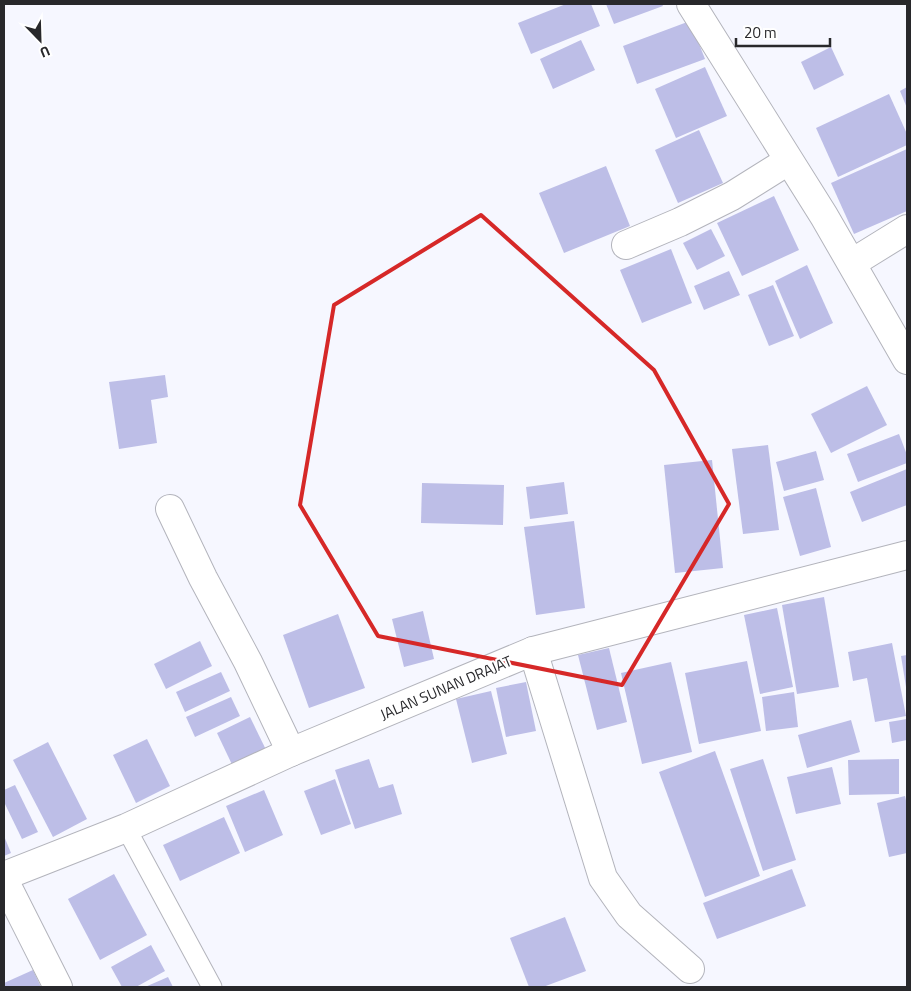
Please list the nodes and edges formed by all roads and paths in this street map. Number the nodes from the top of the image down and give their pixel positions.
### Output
1 (691, 4) edge
2 (788, 161) junction
3 (907, 229) edge
4 (626, 244) dead end
5 (852, 263) junction
6 (907, 360) edge
7 (170, 509) dead end
8 (907, 555) edge
9 (533, 651) junction
10 (291, 752) junction
11 (126, 828) junction
12 (4, 878) edge
13 (690, 969) dead end
14 (58, 987) edge
15 (212, 987) edge

1 - 2 street
2 - 4 street
2 - 5 street
3 - 5 street
5 - 6 street
7 - 10 street
8 - 9 street, JALAN SUNAN DRAJAT
9 - 10 street, JALAN SUNAN DRAJAT
9 - 13 street
10 - 11 street, JALAN SUNAN DRAJAT
11 - 12 street, JALAN SUNAN DRAJAT
11 - 15 lane
12 - 14 street

